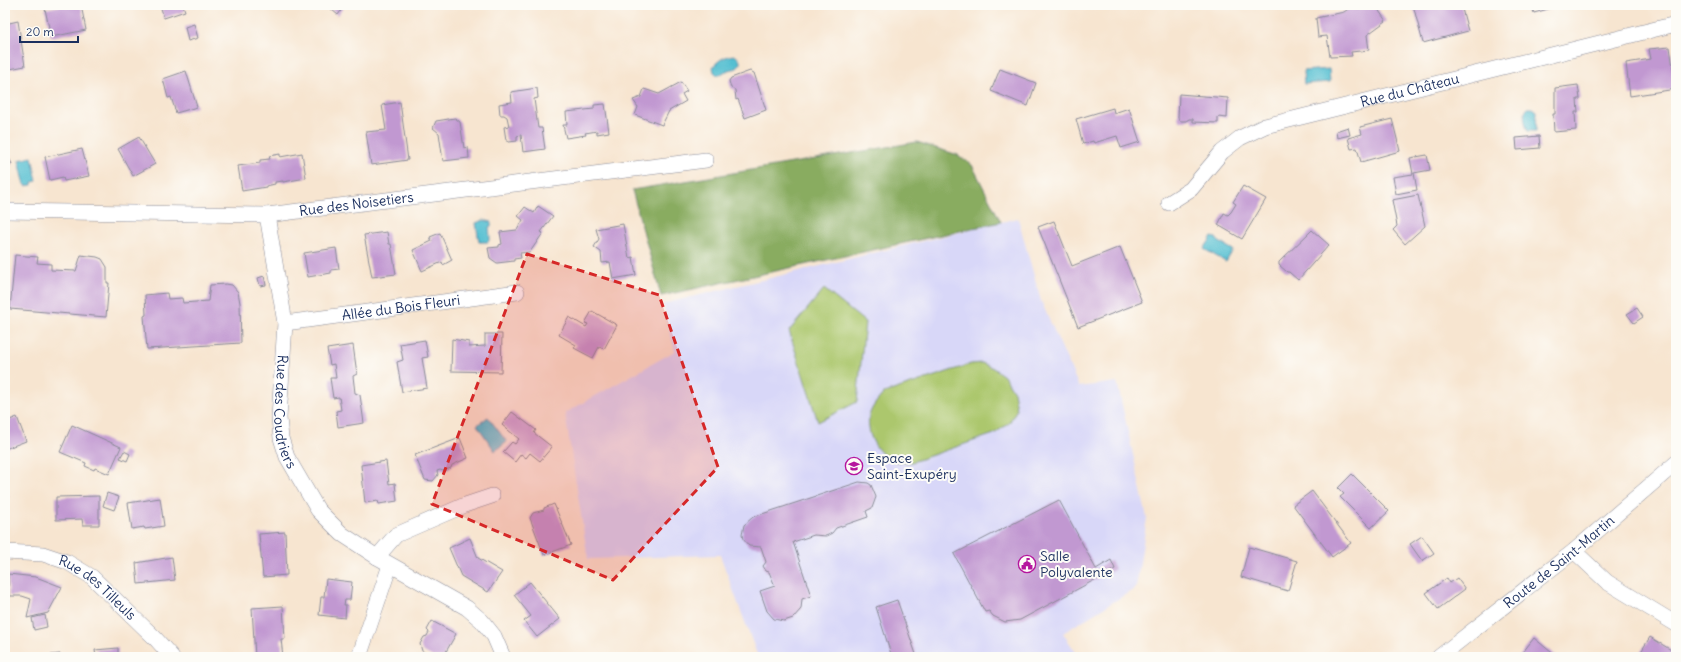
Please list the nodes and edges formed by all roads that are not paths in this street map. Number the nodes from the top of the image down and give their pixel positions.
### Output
1 (1676, 24) edge
2 (706, 160) dead end
3 (1169, 203) dead end
4 (5, 211) edge
5 (267, 215) junction
6 (517, 292) dead end
7 (285, 323) junction
8 (1676, 463) edge
9 (492, 496) dead end
10 (1574, 551) junction
11 (5, 552) edge
12 (377, 557) junction
13 (390, 565) junction
14 (1676, 624) edge
15 (172, 657) edge
16 (360, 657) edge
17 (503, 657) edge
18 (1439, 657) edge

1 - 3 street, Rue du Château
2 - 5 street, Rue des Noisetiers
4 - 5 street, Rue des Noisetiers
5 - 7 street, Rue des Coudriers
6 - 7 street, Allée du Bois Fleuri
7 - 12 street, Rue des Coudriers
8 - 10 street, Route de Saint-Martin
9 - 12 street
10 - 14 street
10 - 18 street, Route de Saint-Martin
11 - 15 street, Rue des Tilleuls
12 - 13 street, Rue des Coudriers
13 - 16 street
13 - 17 street, Rue des Coudriers

